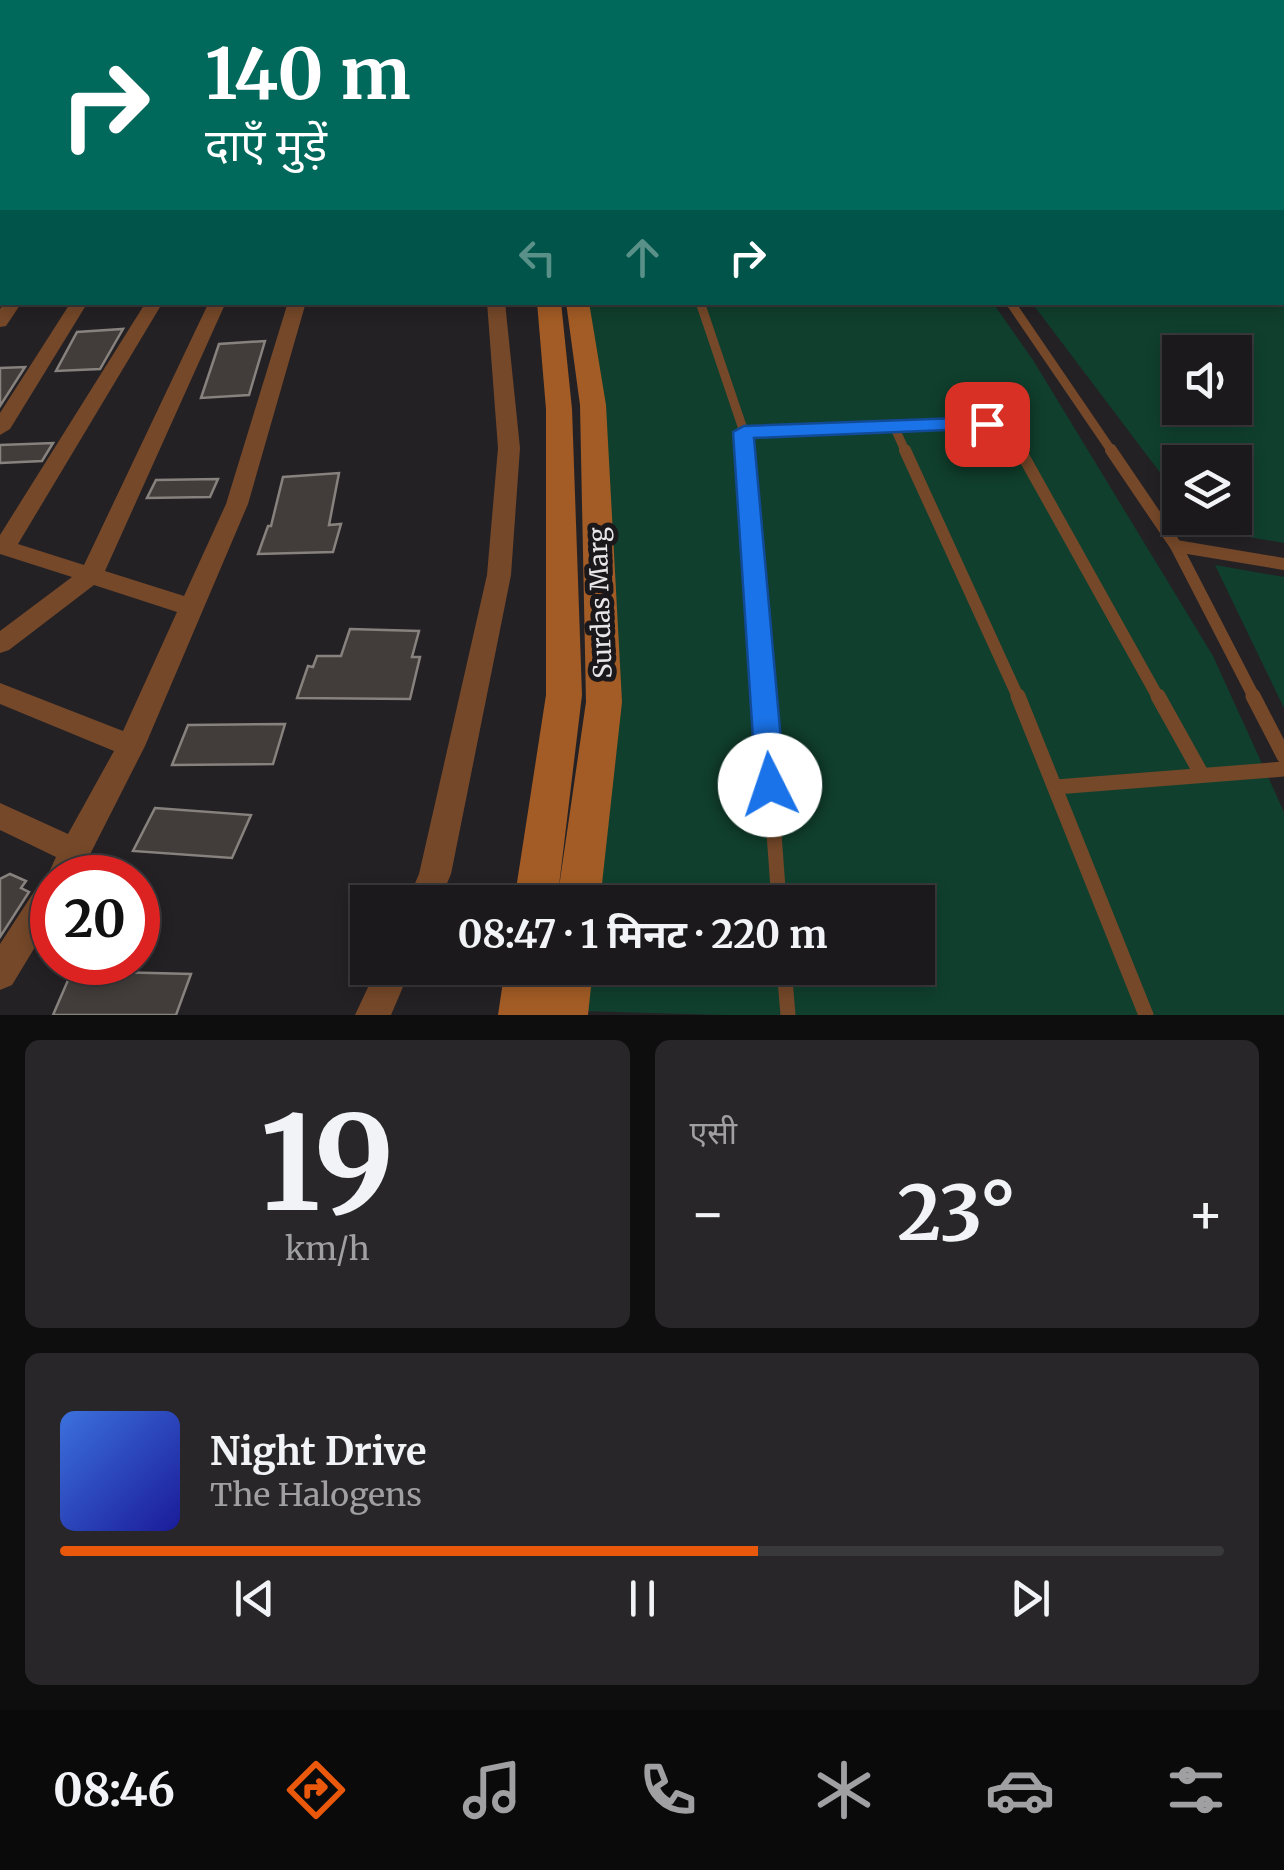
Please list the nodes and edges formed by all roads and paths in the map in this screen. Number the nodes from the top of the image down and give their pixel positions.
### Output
1 (78, 305) edge
2 (153, 305) edge
3 (217, 305) edge
4 (297, 305) edge
5 (496, 305) edge
6 (550, 305) edge
7 (576, 305) edge
8 (701, 305) edge
9 (1012, 305) edge
10 (894, 426) junction
11 (0, 429) edge
12 (744, 432) junction
13 (1176, 546) junction
14 (2, 547) edge
15 (1284, 564) edge
16 (92, 574) junction
17 (194, 608) junction
18 (0, 644) edge
19 (0, 692) edge
20 (130, 746) junction
21 (1284, 756) edge
22 (1284, 769) edge
23 (1202, 776) junction
24 (1056, 787) junction
25 (0, 816) edge
26 (55, 855) edge
27 (74, 855) edge
28 (430, 885) edge
29 (538, 885) edge
30 (581, 885) edge
31 (778, 885) edge
32 (30, 926) edge
33 (0, 974) edge
34 (386, 985) edge
35 (524, 985) edge
36 (569, 985) edge
37 (785, 985) edge
38 (373, 1015) edge
39 (520, 1015) edge
40 (565, 1015) edge
41 (788, 1015) edge
42 (1146, 1015) edge

1 - 11 street
2 - 14 street
3 - 16 street
4 - 17 street
5 - 28 street
6 - 29 main road, Surdas Marg
7 - 30 main road, Surdas Marg
8 - 12 lane
9 - 13 lane
10 - 12 lane
10 - 23 lane
10 - 24 lane
12 - 31 lane
13 - 15 lane
13 - 21 lane
14 - 16 street
16 - 17 street
16 - 18 street
17 - 20 street
19 - 20 street
20 - 27 street
22 - 23 lane
23 - 24 lane
24 - 42 lane
25 - 26 street
32 - 33 street
34 - 38 street
35 - 39 main road
36 - 40 main road
37 - 41 lane

